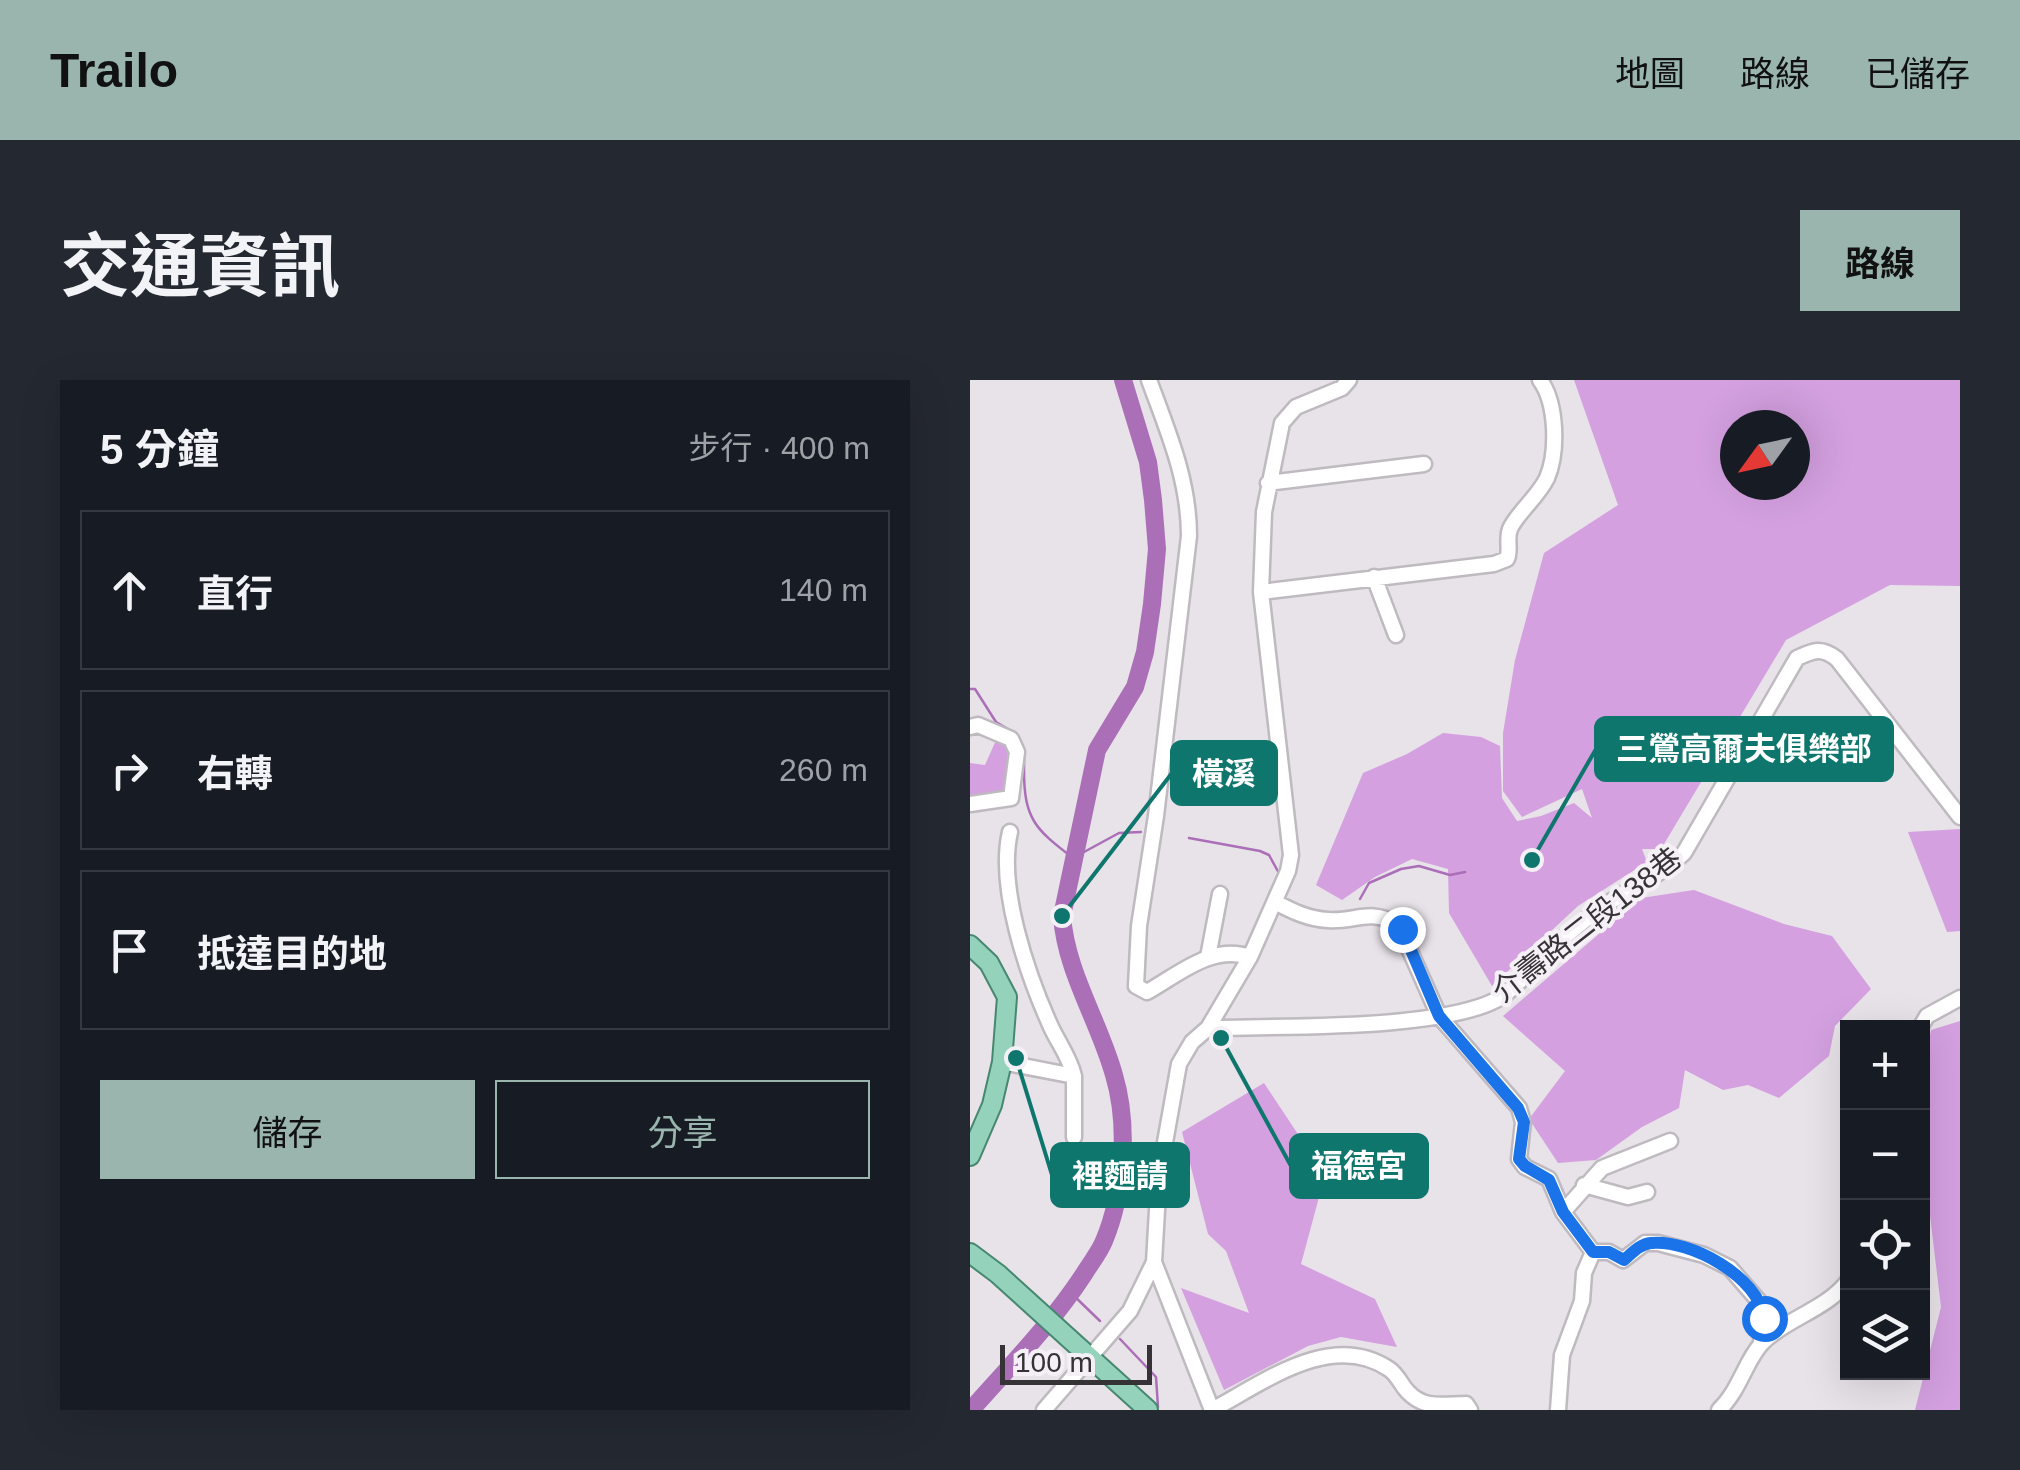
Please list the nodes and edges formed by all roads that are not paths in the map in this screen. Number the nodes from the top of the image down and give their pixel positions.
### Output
1 (1149, 380) edge
2 (1349, 380) edge
3 (1540, 380) edge
4 (1424, 464) dead end
5 (1268, 483) junction
6 (1374, 577) junction
7 (1261, 592) junction
8 (1396, 635) dead end
9 (970, 727) edge
10 (970, 804) edge
11 (1960, 817) edge
12 (1010, 832) dead end
13 (1220, 894) dead end
14 (1275, 902) junction
15 (970, 945) edge
16 (1208, 957) junction
17 (1250, 957) junction
18 (1960, 998) edge
19 (1439, 1016) junction
20 (1925, 1020) edge
21 (1208, 1028) junction
22 (1002, 1062) junction
23 (1074, 1076) junction
24 (1074, 1137) dead end
25 (1670, 1141) dead end
26 (970, 1156) edge
27 (1584, 1184) junction
28 (1647, 1192) dead end
29 (1563, 1212) junction
30 (1593, 1252) junction
31 (970, 1253) edge
32 (1154, 1262) junction
33 (970, 1267) edge
34 (994, 1278) junction
35 (1840, 1288) edge
36 (1761, 1343) junction
37 (1083, 1357) junction
38 (1044, 1410) edge
39 (1130, 1410) edge
40 (1148, 1410) edge
41 (1212, 1410) edge
42 (1470, 1410) edge
43 (1558, 1410) edge
44 (1719, 1410) edge

1 - 16 street
2 - 5 street
3 - 6 street
4 - 5 street
5 - 7 street
6 - 7 street
6 - 8 street
7 - 14 street
9 - 10 street
11 - 19 street, 介壽路二段138巷
12 - 23 street
13 - 16 street
14 - 17 street
14 - 19 street
15 - 22 main road
16 - 17 street
17 - 21 street
18 - 20 street
19 - 21 street, 介壽路二段138巷
19 - 29 street
21 - 32 street
22 - 23 street
22 - 26 main road
23 - 24 street
25 - 27 street
27 - 28 street
27 - 29 street
29 - 30 street
30 - 36 street
30 - 43 street
31 - 34 main road
32 - 37 street
32 - 41 street
33 - 34 main road
34 - 37 main road
35 - 36 street
36 - 44 street
37 - 38 street
37 - 39 main road
37 - 40 main road
41 - 42 street

